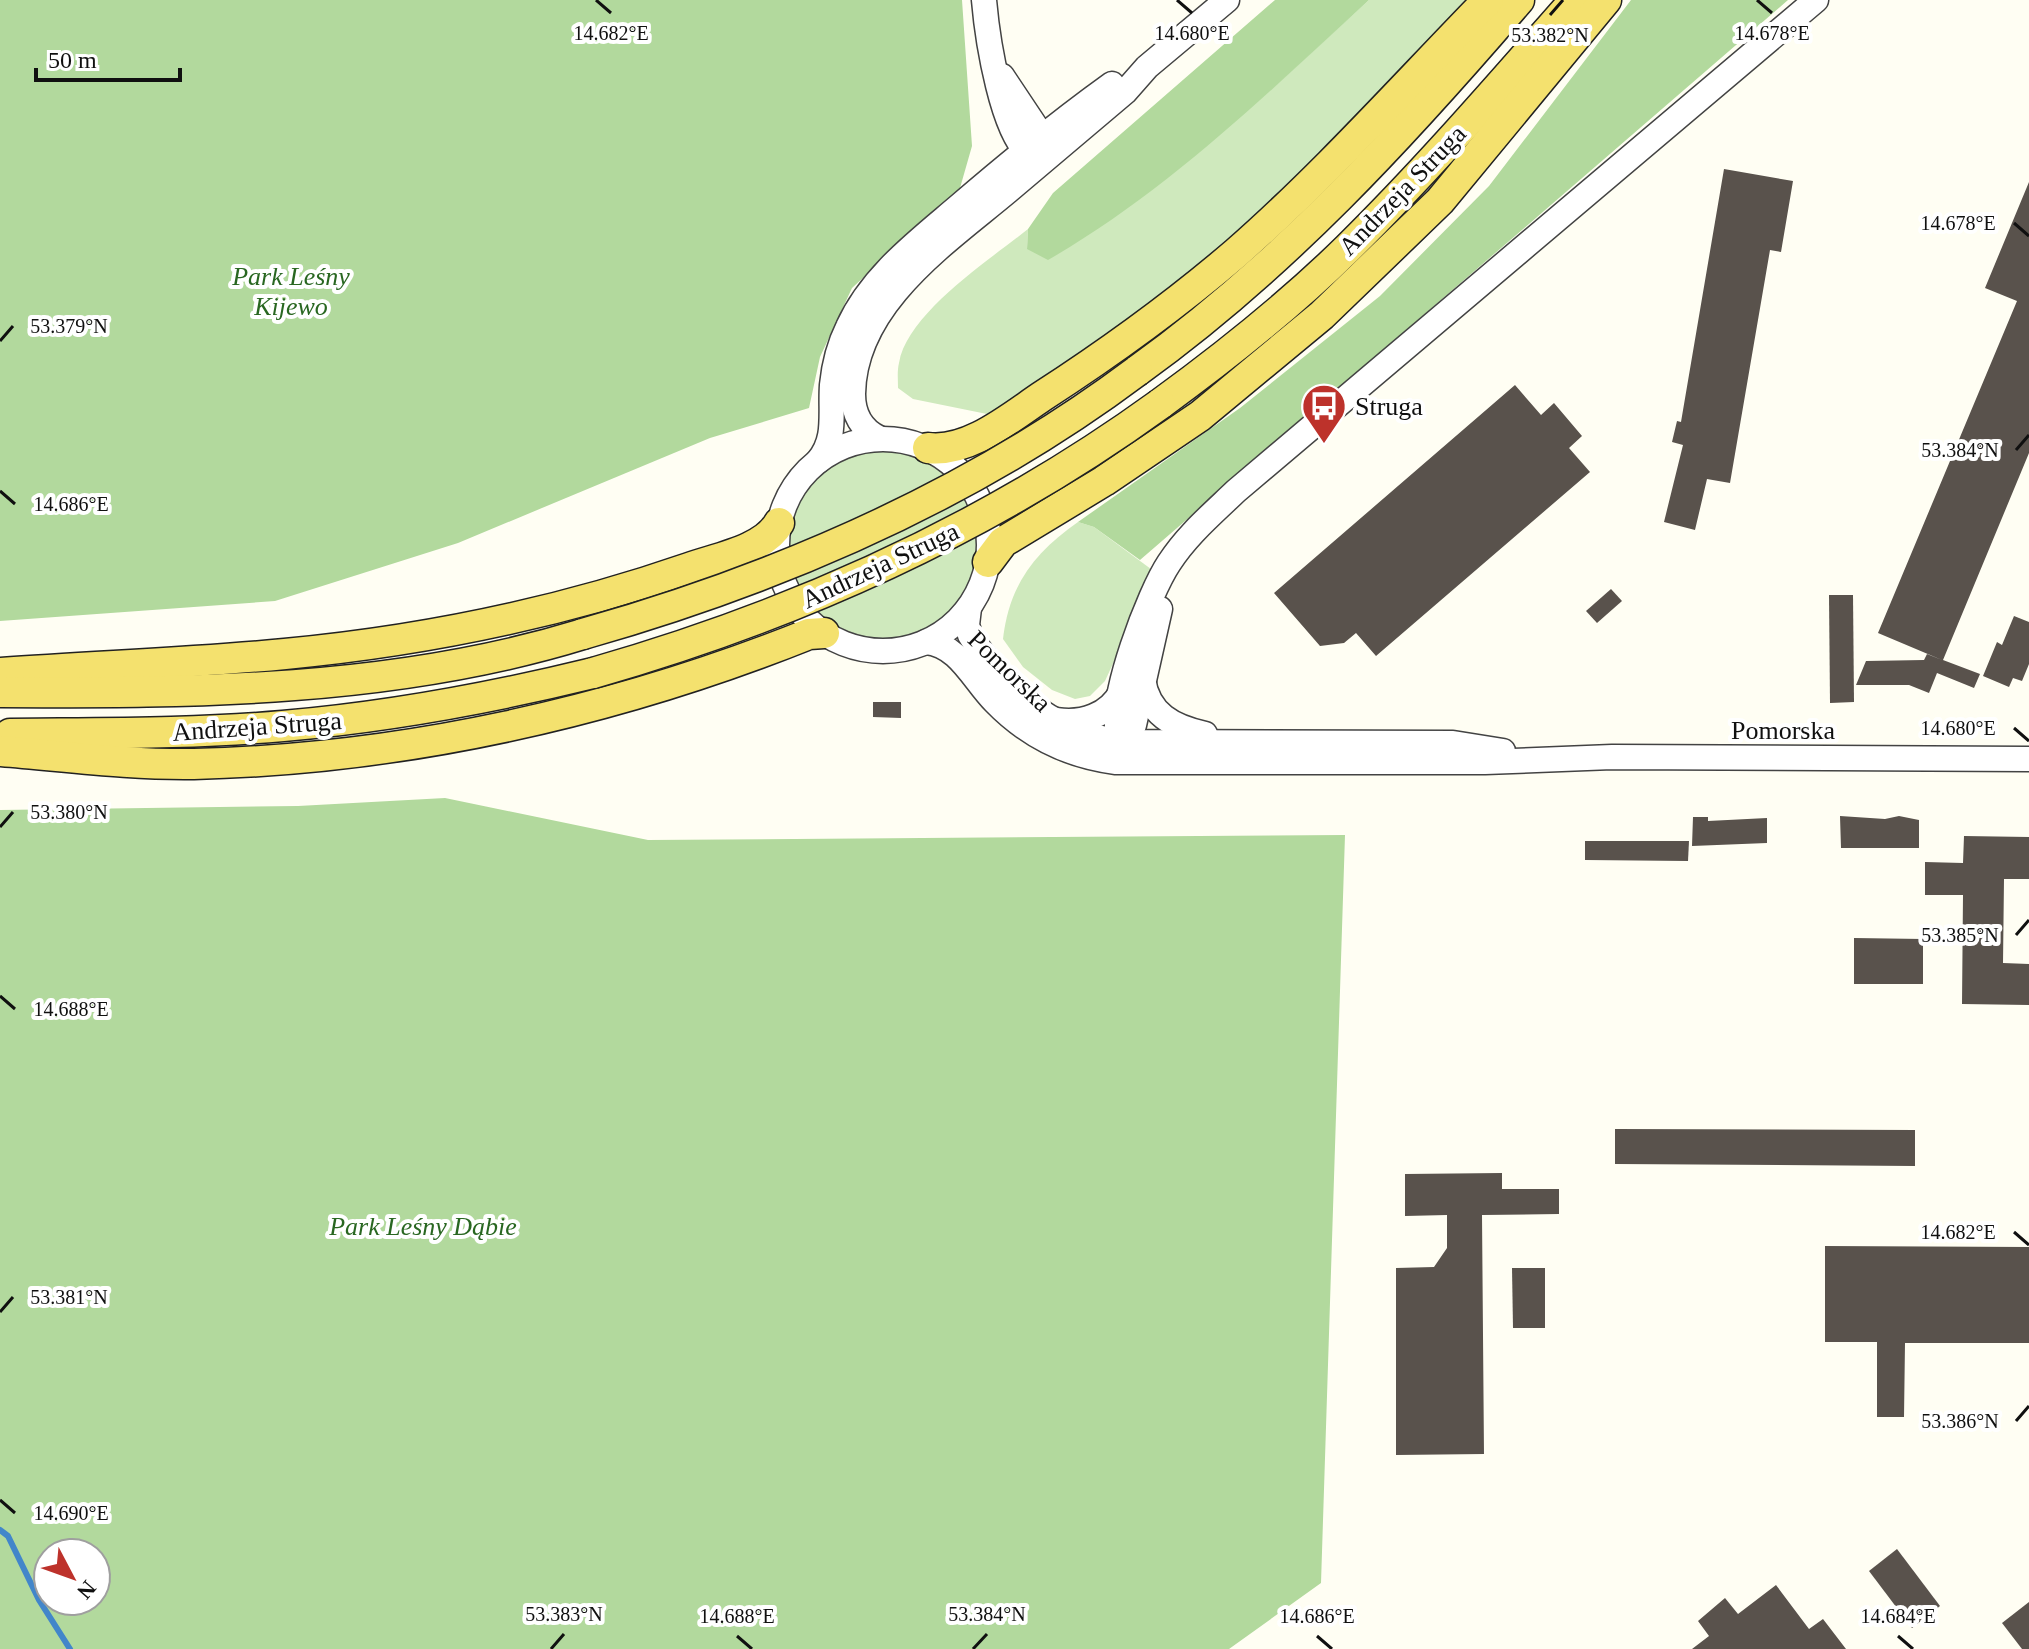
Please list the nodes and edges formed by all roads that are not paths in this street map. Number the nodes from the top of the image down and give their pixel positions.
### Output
1 (984, 0) edge
2 (1227, 0) edge
3 (1488, 0) edge
4 (1519, 0) edge
5 (1575, 0) edge
6 (1606, 0) edge
7 (1816, 0) edge
8 (1037, 149) junction
9 (879, 438) junction
10 (928, 448) junction
11 (818, 461) junction
12 (779, 523) junction
13 (988, 562) junction
14 (969, 608) junction
15 (824, 633) junction
16 (926, 642) junction
17 (0, 673) edge
18 (1133, 682) junction
19 (0, 692) edge
20 (1051, 719) junction
21 (0, 734) edge
22 (1255, 743) junction
23 (1125, 744) junction
24 (0, 751) edge
25 (1537, 757) junction
26 (2029, 759) edge
27 (1098, 760) junction
28 (1146, 761) junction

1 - 8 street
2 - 8 street
3 - 10 main road
4 - 19 main road, Andrzeja Struga, bridge
5 - 21 main road, Andrzeja Struga, bridge
6 - 13 main road
7 - 18 street
8 - 9 street
8 - 11 street
9 - 10 street
9 - 11 street
10 - 13 street
11 - 12 street
12 - 15 street
12 - 17 main road
13 - 14 street
14 - 16 street
14 - 20 street, Pomorska
15 - 16 street
15 - 24 main road
16 - 27 street, Pomorska
18 - 20 street
18 - 22 street, Pomorska
18 - 23 street
20 - 23 street, Pomorska
22 - 23 street, Pomorska
22 - 25 street, Pomorska
23 - 27 street, Pomorska
23 - 28 street, Pomorska
25 - 26 street, Pomorska
25 - 28 street, Pomorska
27 - 28 street, Pomorska

